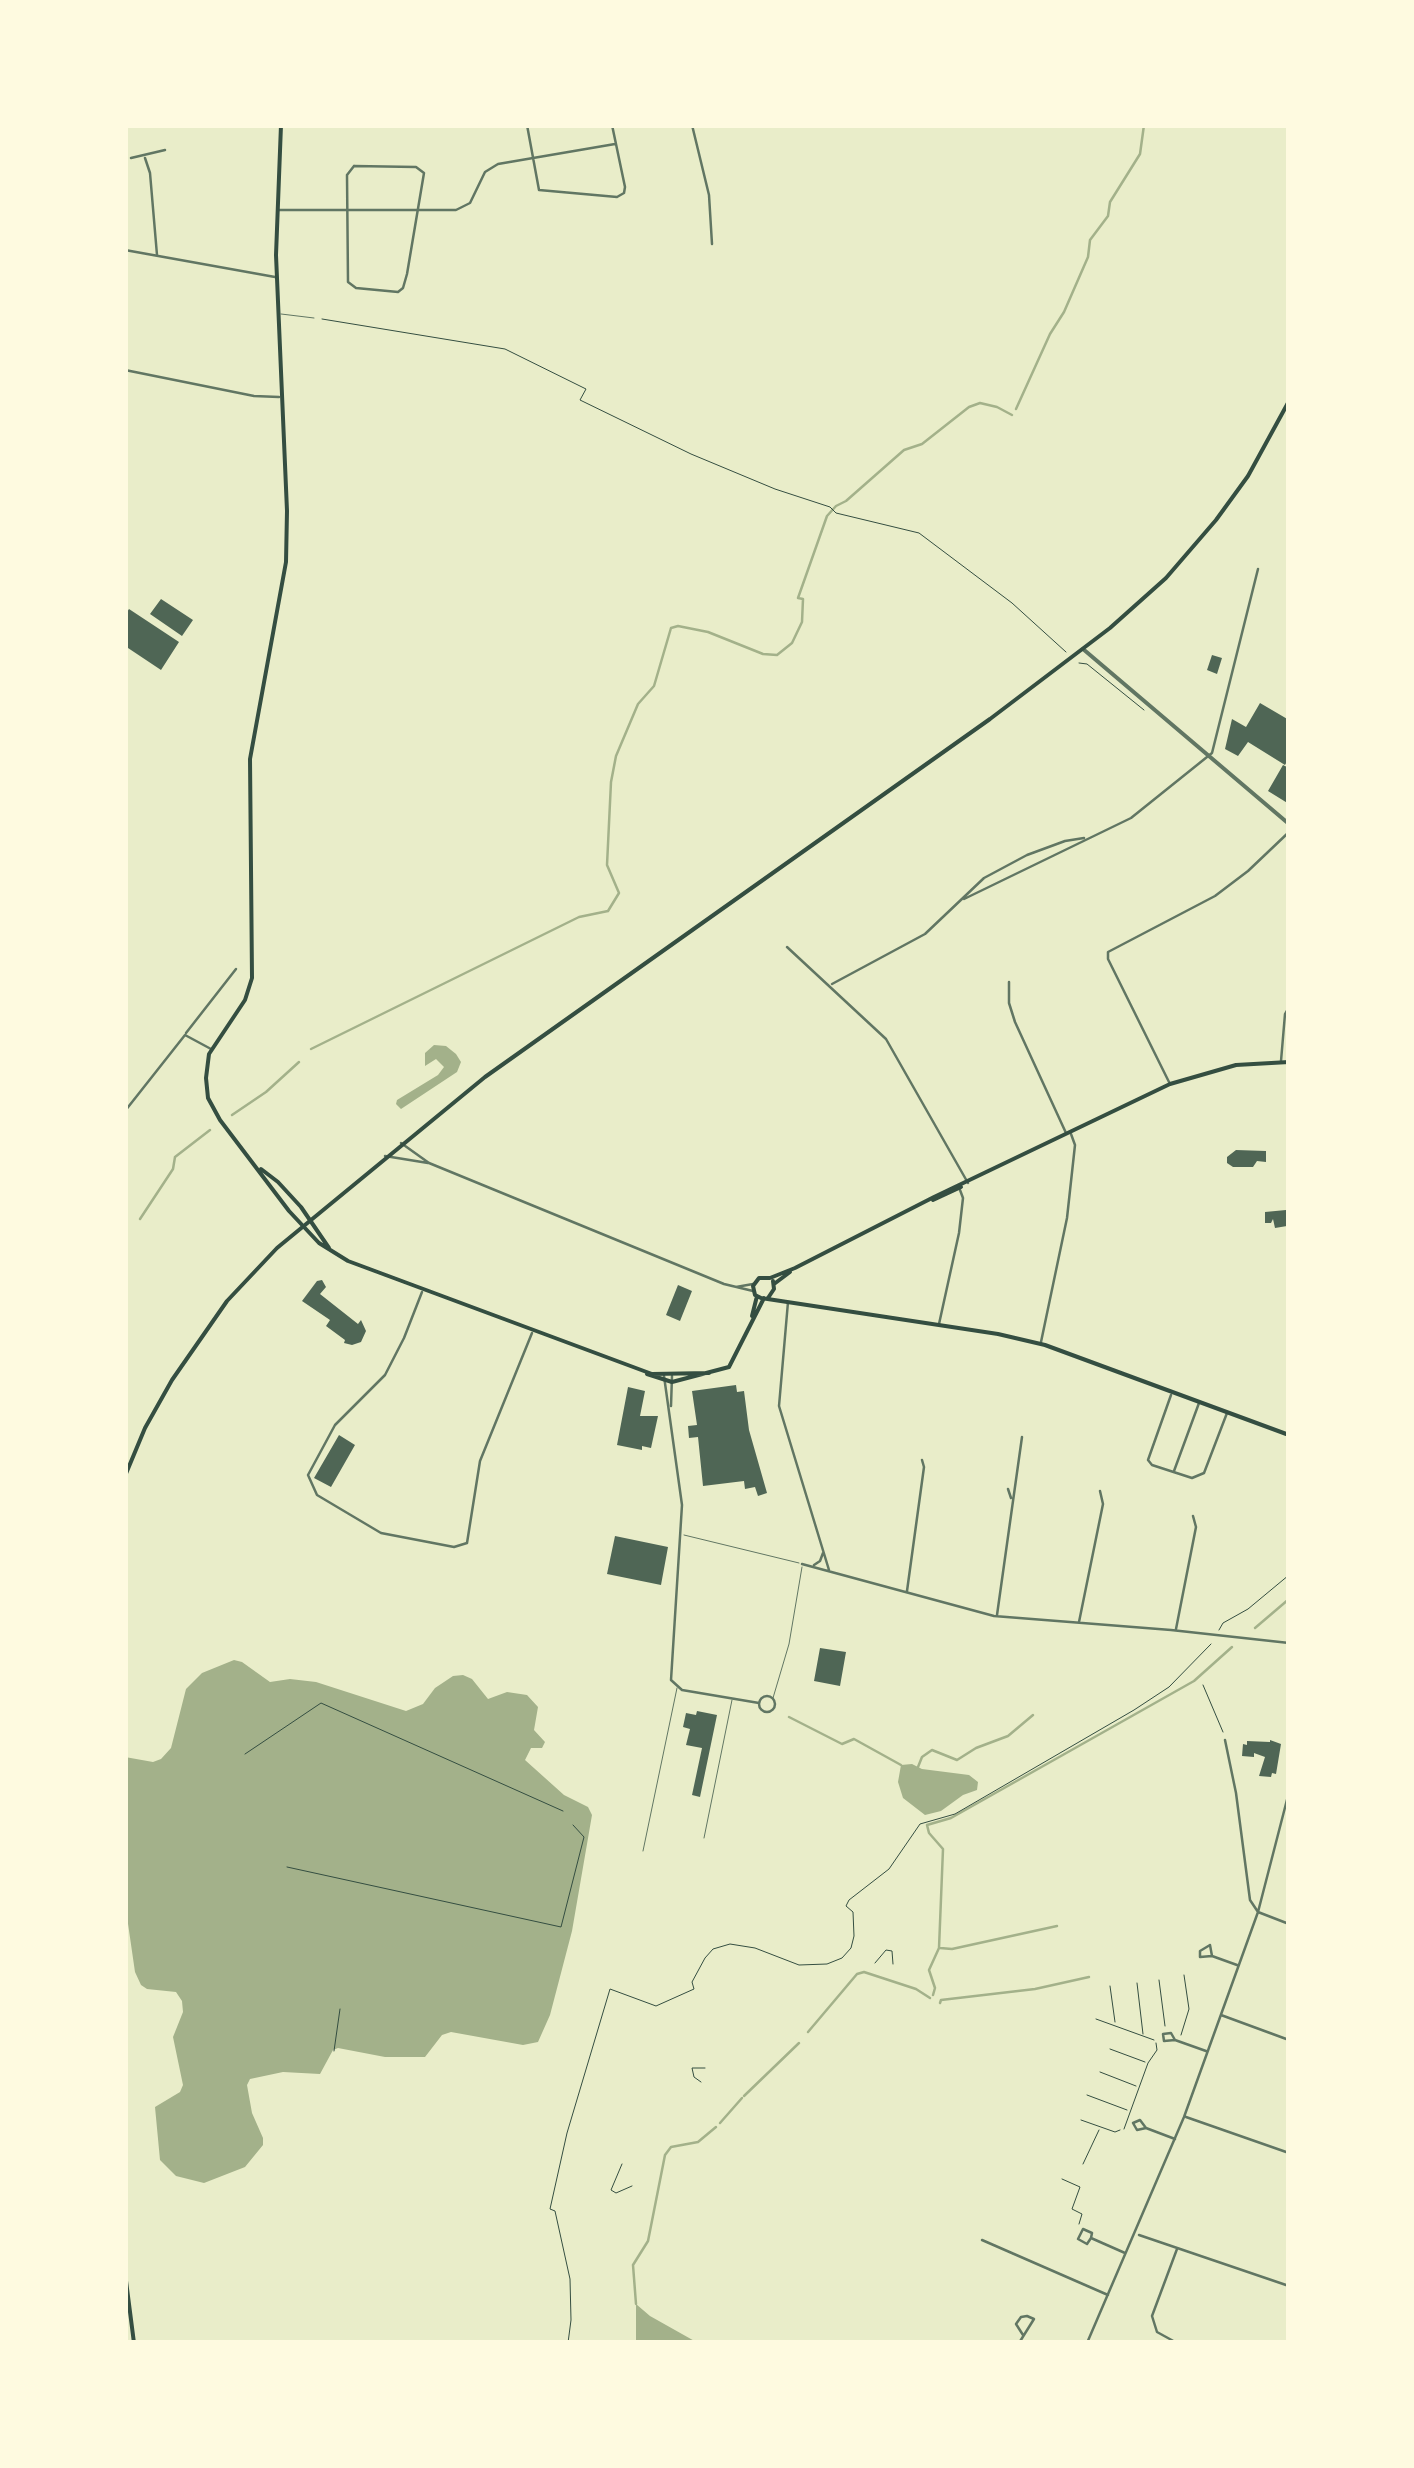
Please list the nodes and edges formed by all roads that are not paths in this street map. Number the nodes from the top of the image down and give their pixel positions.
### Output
1 (281, 125) edge
2 (527, 125) edge
3 (612, 125) edge
4 (692, 125) edge
5 (615, 144) junction
6 (165, 150) dead end
7 (533, 157) junction
8 (131, 158) dead end
9 (145, 158) junction
10 (418, 209) junction
11 (278, 210) junction
12 (347, 210) junction
13 (712, 244) dead end
14 (125, 250) edge
15 (157, 256) junction
16 (277, 277) junction
17 (278, 313) junction
18 (314, 318) road end
19 (125, 370) edge
20 (281, 398) junction
21 (1289, 401) edge
22 (1258, 569) dead end
23 (1083, 649) junction
24 (1207, 757) junction
25 (1289, 824) edge
26 (1289, 832) edge
27 (1086, 838) junction
28 (964, 899) junction
29 (787, 947) dead end
30 (236, 969) dead end
31 (1008, 982) dead end
32 (830, 986) junction
33 (1289, 1007) edge
34 (185, 1034) junction
35 (212, 1049) junction
36 (1281, 1062) junction
37 (1289, 1062) edge
38 (1170, 1084) junction
39 (125, 1111) edge
40 (1069, 1134) junction
41 (402, 1143) junction
42 (385, 1156) junction
43 (430, 1164) junction
44 (259, 1168) junction
45 (963, 1186) junction
46 (310, 1219) junction
47 (303, 1225) junction
48 (329, 1248) junction
49 (772, 1281) junction
50 (423, 1290) junction
51 (754, 1291) junction
52 (774, 1292) junction
53 (766, 1298) junction
54 (788, 1302) junction
55 (752, 1318) junction
56 (939, 1326) junction
57 (533, 1330) junction
58 (1041, 1344) junction
59 (664, 1379) junction
60 (672, 1379) junction
61 (1173, 1391) junction
62 (1200, 1401) junction
63 (670, 1407) junction
64 (1228, 1412) junction
65 (1289, 1435) edge
66 (1022, 1437) dead end
67 (922, 1460) dead end
68 (1174, 1472) junction
69 (125, 1476) edge
70 (1008, 1489) dead end
71 (1100, 1491) dead end
72 (1011, 1499) junction
73 (1193, 1516) dead end
74 (681, 1534) junction
75 (823, 1548) junction
76 (805, 1565) junction
77 (830, 1572) junction
78 (906, 1592) junction
79 (996, 1616) junction
80 (1079, 1623) junction
81 (1176, 1630) junction
82 (1289, 1644) edge
83 (677, 1688) junction
84 (773, 1698) junction
85 (732, 1700) junction
86 (759, 1703) junction
87 (1225, 1740) road end
88 (1289, 1792) edge
89 (704, 1838) dead end
90 (642, 1851) dead end
91 (1258, 1912) junction
92 (1289, 1924) edge
93 (1212, 1956) dead end
94 (1239, 1966) junction
95 (1221, 2015) junction
96 (1289, 2040) edge
97 (1177, 2041) junction
98 (1208, 2052) junction
99 (1184, 2116) junction
100 (1146, 2128) junction
101 (1176, 2139) junction
102 (1289, 2153) edge
103 (1136, 2234) junction
104 (1091, 2238) junction
105 (982, 2240) dead end
106 (1178, 2248) junction
107 (1126, 2254) junction
108 (125, 2273) edge
109 (1289, 2286) edge
110 (1109, 2296) junction
111 (1023, 2336) dead end
112 (134, 2343) edge
113 (1020, 2343) edge
114 (1087, 2343) edge
115 (1177, 2343) edge

1 - 11 main road
2 - 7 street
3 - 5 street
4 - 13 street
5 - 7 street
5 - 7 street
6 - 9 street
7 - 10 street
8 - 9 street
9 - 15 street
10 - 12 street
10 - 12 street
10 - 12 street
11 - 12 street
11 - 16 main road
14 - 15 street
15 - 16 street
16 - 17 main road
17 - 18 lane
17 - 20 main road
19 - 20 street
20 - 35 main road
21 - 23 main road
22 - 24 street
23 - 24 street
23 - 41 main road
24 - 25 street
24 - 27 street
26 - 38 street
27 - 28 street
27 - 28 street
28 - 32 street
29 - 32 street
30 - 34 street
31 - 40 street
32 - 45 street
33 - 36 street
34 - 35 street
34 - 39 street
35 - 44 main road
36 - 37 main road
36 - 38 main road
38 - 40 main road
40 - 45 main road
40 - 58 street
41 - 42 main road
41 - 43 street
42 - 43 street
42 - 46 main road
43 - 51 street
44 - 46 main road
44 - 47 main road
45 - 49 main road
45 - 56 street
46 - 47 main road
46 - 48 main road
47 - 48 main road
47 - 69 main road
48 - 50 main road
49 - 51 main road
49 - 52 main road
50 - 57 main road
50 - 57 street
51 - 53 main road
51 - 55 main road
52 - 53 main road
52 - 54 main road
53 - 54 main road
53 - 55 main road
54 - 56 main road
54 - 75 street
55 - 60 main road
56 - 58 main road
57 - 59 main road
58 - 61 main road
59 - 60 main road
59 - 63 street
60 - 63 street
61 - 62 main road
61 - 68 street
62 - 64 main road
62 - 68 street
63 - 74 street
64 - 65 main road
64 - 68 street
66 - 72 street
67 - 78 street
70 - 72 street
71 - 80 street
72 - 79 street
73 - 81 street
74 - 76 lane
74 - 83 street
75 - 76 street
75 - 77 street
76 - 77 street
76 - 84 lane
77 - 78 street
78 - 79 street
79 - 80 street
80 - 81 street
81 - 82 street
83 - 85 street
83 - 90 lane
84 - 86 street
84 - 86 street
85 - 86 street
85 - 89 lane
87 - 91 street
88 - 91 street
91 - 92 street
91 - 94 street
93 - 94 street
94 - 95 street
95 - 96 street
95 - 98 street
97 - 97 street
97 - 98 street
98 - 99 street
99 - 101 street
99 - 102 street
100 - 100 street
100 - 101 street
101 - 103 street
103 - 106 street
103 - 107 street
104 - 104 street
104 - 107 street
105 - 110 street
106 - 109 street
106 - 115 street
107 - 110 street
108 - 112 main road
110 - 114 street
111 - 113 street

